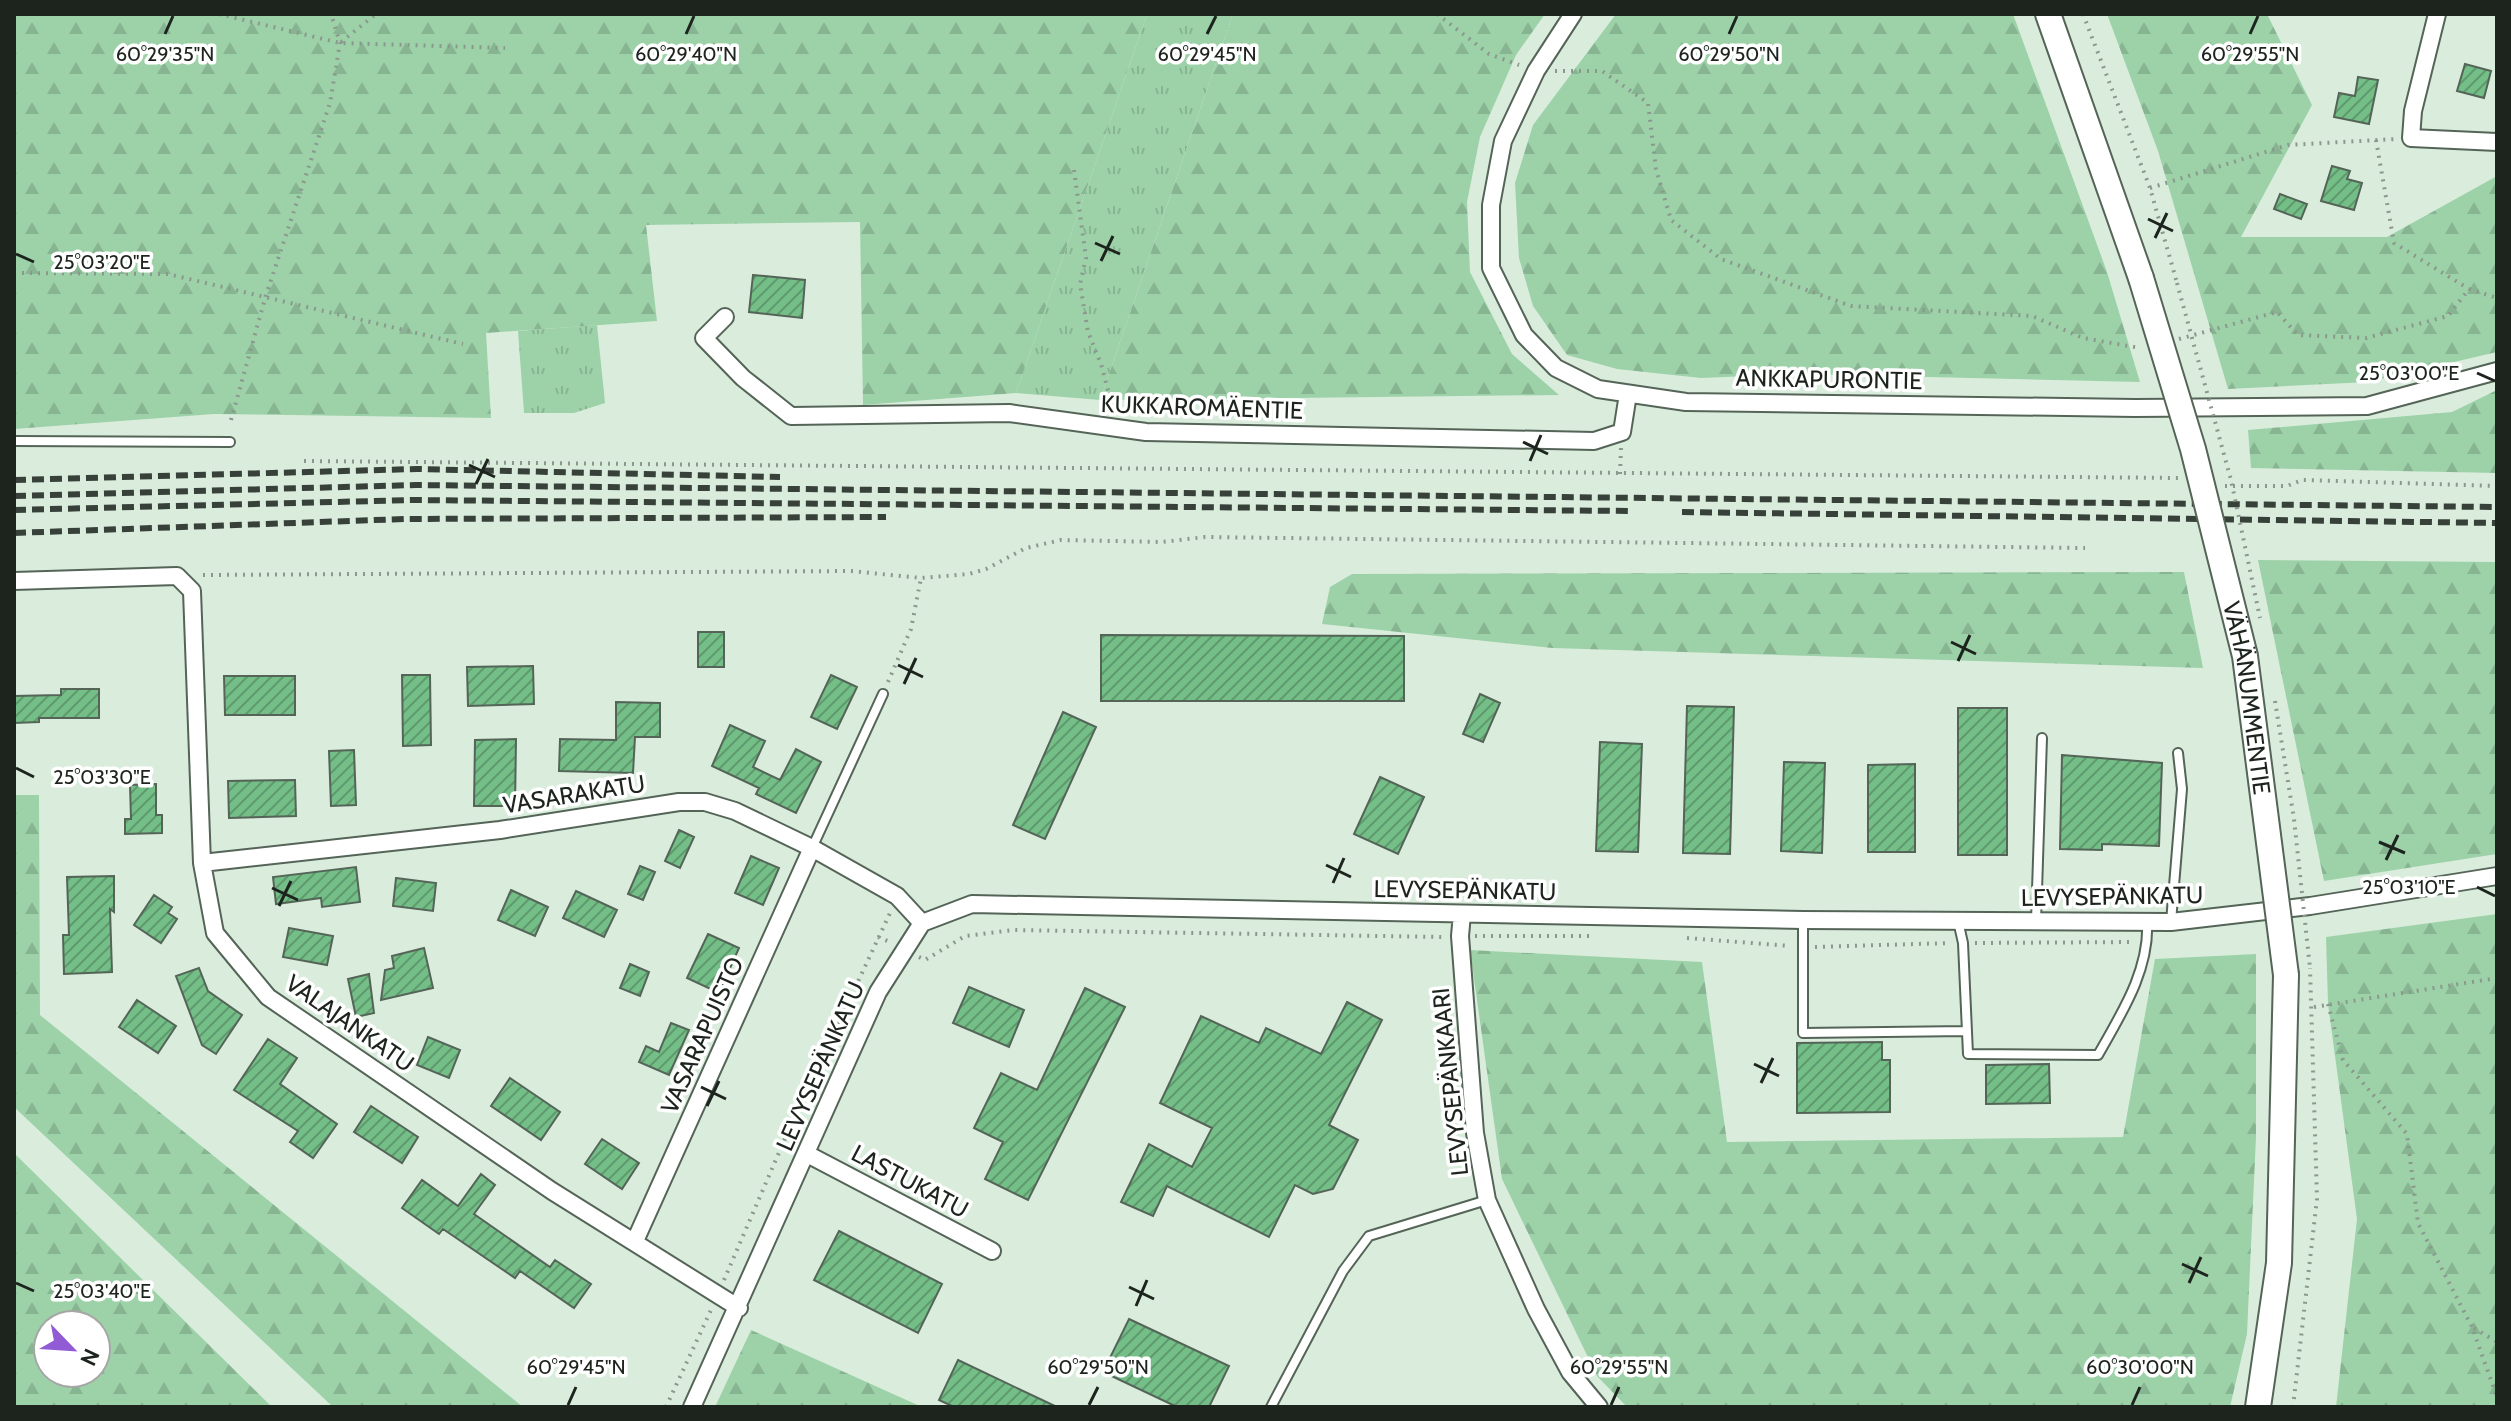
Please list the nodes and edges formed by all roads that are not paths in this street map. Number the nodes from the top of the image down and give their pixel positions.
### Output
1 (1573, 14) edge
2 (2048, 14) edge
3 (2437, 14) edge
4 (2497, 142) edge
5 (725, 317) dead end
6 (2497, 371) edge
7 (1628, 394) junction
8 (14, 441) edge
9 (230, 442) dead end
10 (14, 581) edge
11 (883, 694) road end
12 (2042, 738) dead end
13 (2178, 753) dead end
14 (812, 848) junction
15 (202, 863) junction
16 (2497, 876) edge
17 (1462, 914) junction
18 (1803, 920) junction
19 (1958, 921) junction
20 (2147, 921) junction
21 (2171, 922) junction
22 (922, 923) junction
23 (2036, 923) junction
24 (1967, 1031) junction
25 (807, 1154) junction
26 (1487, 1200) junction
27 (635, 1241) junction
28 (992, 1251) dead end
29 (739, 1308) junction
30 (692, 1407) edge
31 (1271, 1407) edge
32 (1599, 1407) edge
33 (2258, 1407) edge

1 - 7 street, ANKKAPURONTIE
2 - 33 main road, VÄHÄNUMMENTIE, bridge
3 - 4 street
5 - 7 street, KUKKAROMÄENTIE
6 - 7 street, ANKKAPURONTIE
8 - 9 lane
10 - 15 street, VALAJANKATU
11 - 14 lane
12 - 23 lane
13 - 21 lane
14 - 15 street, VASARAKATU
14 - 22 street, VASARAKATU
14 - 27 street, VASARAPUISTO
15 - 27 street, VALAJANKATU
16 - 21 street, LEVYSEPÄNKATU
17 - 18 street, LEVYSEPÄNKATU
17 - 22 street, LEVYSEPÄNKATU
17 - 26 street, LEVYSEPÄNKAARI
18 - 19 street, LEVYSEPÄNKATU
18 - 24 lane
19 - 23 street, LEVYSEPÄNKATU
19 - 24 lane
20 - 21 street, LEVYSEPÄNKATU
20 - 23 street, LEVYSEPÄNKATU
20 - 24 lane
22 - 25 street, LEVYSEPÄNKATU
25 - 28 street, LASTUKATU
25 - 29 street, LEVYSEPÄNKATU
26 - 31 lane
26 - 32 street, LEVYSEPÄNKAARI
27 - 29 street, VALAJANKATU
29 - 30 street, LEVYSEPÄNKATU

